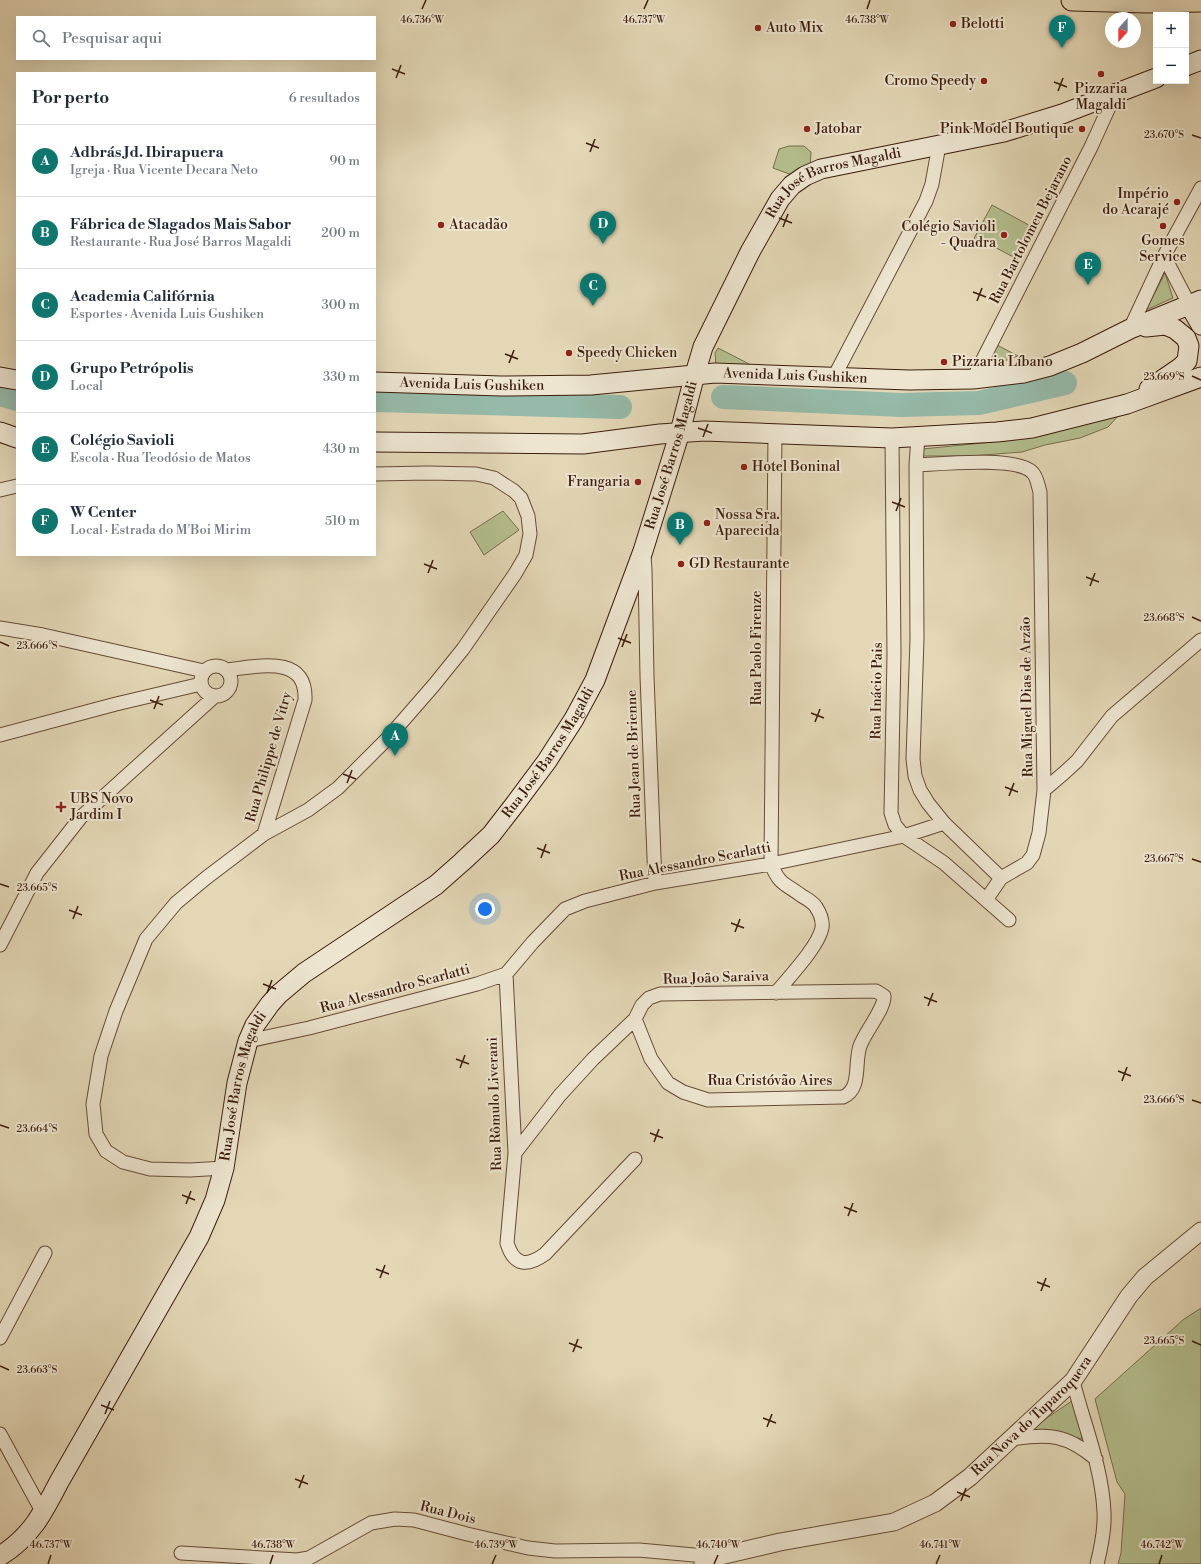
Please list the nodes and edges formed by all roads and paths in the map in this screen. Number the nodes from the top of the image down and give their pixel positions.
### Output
1 (1072, 0) edge
2 (1201, 1) edge
3 (1201, 60) edge
4 (1189, 65) edge
5 (1153, 79) edge
6 (1115, 94) junction
7 (939, 145) junction
8 (1201, 188) edge
9 (1164, 256) junction
10 (1195, 303) edge
11 (1201, 325) edge
12 (1130, 329) junction
13 (695, 374) junction
14 (0, 377) edge
15 (834, 377) junction
16 (1201, 378) edge
17 (973, 379) junction
18 (16, 380) edge
19 (376, 382) edge
20 (1127, 404) junction
21 (0, 432) edge
22 (680, 432) junction
23 (775, 433) junction
24 (918, 437) junction
25 (16, 438) edge
26 (892, 438) junction
27 (376, 442) edge
28 (916, 465) junction
29 (376, 474) edge
30 (16, 486) edge
31 (0, 490) edge
32 (643, 551) junction
33 (627, 597) junction
34 (647, 624) junction
35 (0, 628) edge
36 (1201, 640) edge
37 (269, 665) junction
38 (226, 670) junction
39 (202, 677) junction
40 (231, 682) junction
41 (215, 696) junction
42 (0, 735) edge
43 (1044, 790) junction
44 (944, 823) junction
45 (264, 834) junction
46 (904, 836) junction
47 (771, 864) junction
48 (1001, 878) junction
49 (655, 883) junction
50 (986, 900) junction
51 (1009, 920) dead end
52 (0, 945) edge
53 (506, 974) junction
54 (776, 993) junction
55 (635, 1019) junction
56 (248, 1041) junction
57 (515, 1153) junction
58 (634, 1159) dead end
59 (224, 1168) junction
60 (1201, 1231) edge
61 (45, 1253) dead end
62 (0, 1338) edge
63 (1074, 1381) junction
64 (0, 1434) edge
65 (1013, 1439) junction
66 (1096, 1459) junction
67 (43, 1513) junction
68 (181, 1553) dead end
69 (0, 1556) edge
70 (710, 1560) edge
71 (1097, 1564) edge

1 - 2 main road
3 - 4 main road
5 - 6 main road, Rua José Barros Magaldi
6 - 7 main road, Rua José Barros Magaldi
6 - 17 street, Rua Bartolomeu Bejarano
7 - 13 main road, Rua José Barros Magaldi
7 - 15 street
8 - 9 street
9 - 10 street
9 - 12 street
10 - 11 main road
10 - 12 main road, Avenida Luis Gushiken
12 - 17 main road, Avenida Luis Gushiken
12 - 20 main road
13 - 15 main road, Avenida Luis Gushiken
13 - 19 main road, Avenida Luis Gushiken
13 - 22 main road, Rua José Barros Magaldi
14 - 18 main road
15 - 17 main road, Avenida Luis Gushiken
16 - 20 main road
20 - 24 main road
21 - 25 main road
22 - 23 main road
22 - 27 main road
22 - 32 main road, Rua José Barros Magaldi
23 - 26 main road
23 - 47 street, Rua Paolo Firenze
24 - 26 main road
24 - 28 street
26 - 46 street, Rua Inácio Pais
28 - 43 street, Rua Miguel Dias de Arzão
28 - 44 street
29 - 45 street
30 - 31 street
32 - 33 main road, Rua José Barros Magaldi
32 - 34 street, Rua Jean de Brienne
33 - 34 street, Rua Jean de Brienne
33 - 56 main road, Rua José Barros Magaldi
34 - 49 street, Rua Jean de Brienne
35 - 39 street
36 - 43 street
37 - 38 street, Rua Philippe de Vitry
37 - 40 street
37 - 45 street, Rua Philippe de Vitry
38 - 39 street
38 - 40 street
39 - 41 street
39 - 42 street
40 - 41 street
41 - 52 street
43 - 48 street, Rua Miguel Dias de Arzão
44 - 46 street, Rua Alessandro Scarlatti
44 - 48 street
45 - 59 street
46 - 47 street, Rua Alessandro Scarlatti
46 - 50 street, Rua Inácio Pais
47 - 49 street, Rua Alessandro Scarlatti
47 - 54 street, Rua João Saraiva
48 - 50 street, Rua Miguel Dias de Arzão
49 - 53 street, Rua Alessandro Scarlatti
50 - 51 street, Rua Inácio Pais
53 - 56 street, Rua Alessandro Scarlatti
53 - 57 street, Rua Rômulo Liverani
54 - 55 street, Rua João Saraiva
54 - 55 street, Rua Cristóvão Aires
55 - 57 street, Rua João Saraiva
56 - 59 main road, Rua José Barros Magaldi
57 - 58 street, Rua Rômulo Liverani
59 - 67 main road, Rua José Barros Magaldi
60 - 63 street, Rua Nova do Tuparoquera
61 - 62 street
63 - 65 street, Rua Nova do Tuparoquera
63 - 66 street
64 - 67 street
65 - 66 street
65 - 70 street, Rua Nova do Tuparoquera
66 - 71 street
67 - 69 main road, Rua José Barros Magaldi
68 - 70 street, Rua Dois

